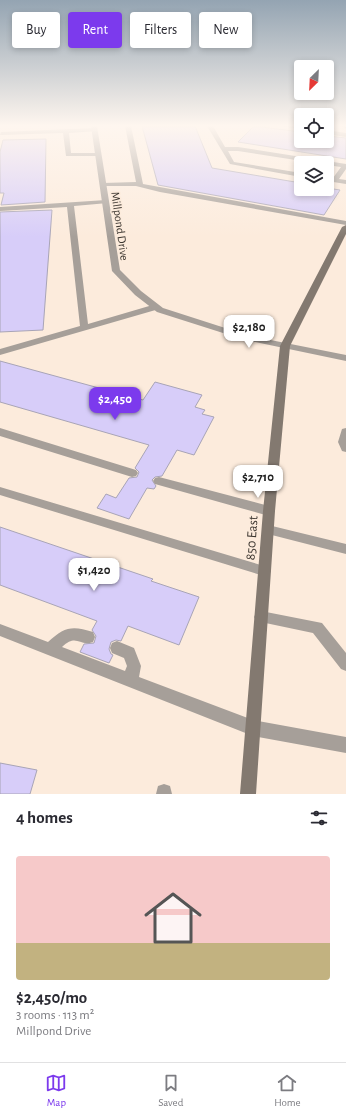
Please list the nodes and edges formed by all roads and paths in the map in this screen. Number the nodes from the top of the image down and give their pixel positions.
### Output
1 (100, 163) edge
2 (136, 163) edge
3 (232, 163) edge
4 (334, 164) edge
5 (294, 174) edge
6 (335, 180) joint
7 (346, 182) edge
8 (140, 184) junction
9 (103, 185) junction
10 (106, 202) junction
11 (70, 204) junction
12 (0, 209) edge
13 (346, 223) edge
14 (346, 227) edge
15 (158, 308) junction
16 (84, 327) junction
17 (285, 346) junction
18 (0, 352) edge
19 (346, 358) edge
20 (0, 432) edge
21 (346, 432) edge
22 (346, 448) edge
23 (132, 473) dead end
24 (159, 481) dead end
25 (0, 491) edge
26 (269, 511) junction
27 (268, 530) junction
28 (346, 549) edge
29 (264, 571) junction
30 (261, 617) junction
31 (0, 630) edge
32 (88, 637) dead end
33 (117, 648) dead end
34 (50, 649) junction
35 (346, 664) edge
36 (130, 681) junction
37 (253, 728) junction
38 (346, 744) edge
39 (248, 794) edge

1 - 9 street, Millpond Drive
2 - 8 street
3 - 5 street
4 - 6 street
6 - 7 street
8 - 9 street
8 - 13 street
9 - 10 street, Millpond Drive
10 - 11 street
10 - 15 street, Millpond Drive
11 - 12 street
11 - 16 street
14 - 17 main road, 850 East
15 - 16 street
15 - 17 street
16 - 18 street
17 - 19 street
17 - 26 main road, 850 East
20 - 23 street
21 - 22 street
24 - 26 street
25 - 29 street
26 - 27 main road, 850 East
27 - 28 street
27 - 29 main road, 850 East
29 - 30 main road, 850 East
30 - 35 street
30 - 37 main road, 850 East
31 - 34 street
32 - 34 street
33 - 36 street
34 - 36 street
36 - 37 street
37 - 38 street
37 - 39 main road, 850 East

